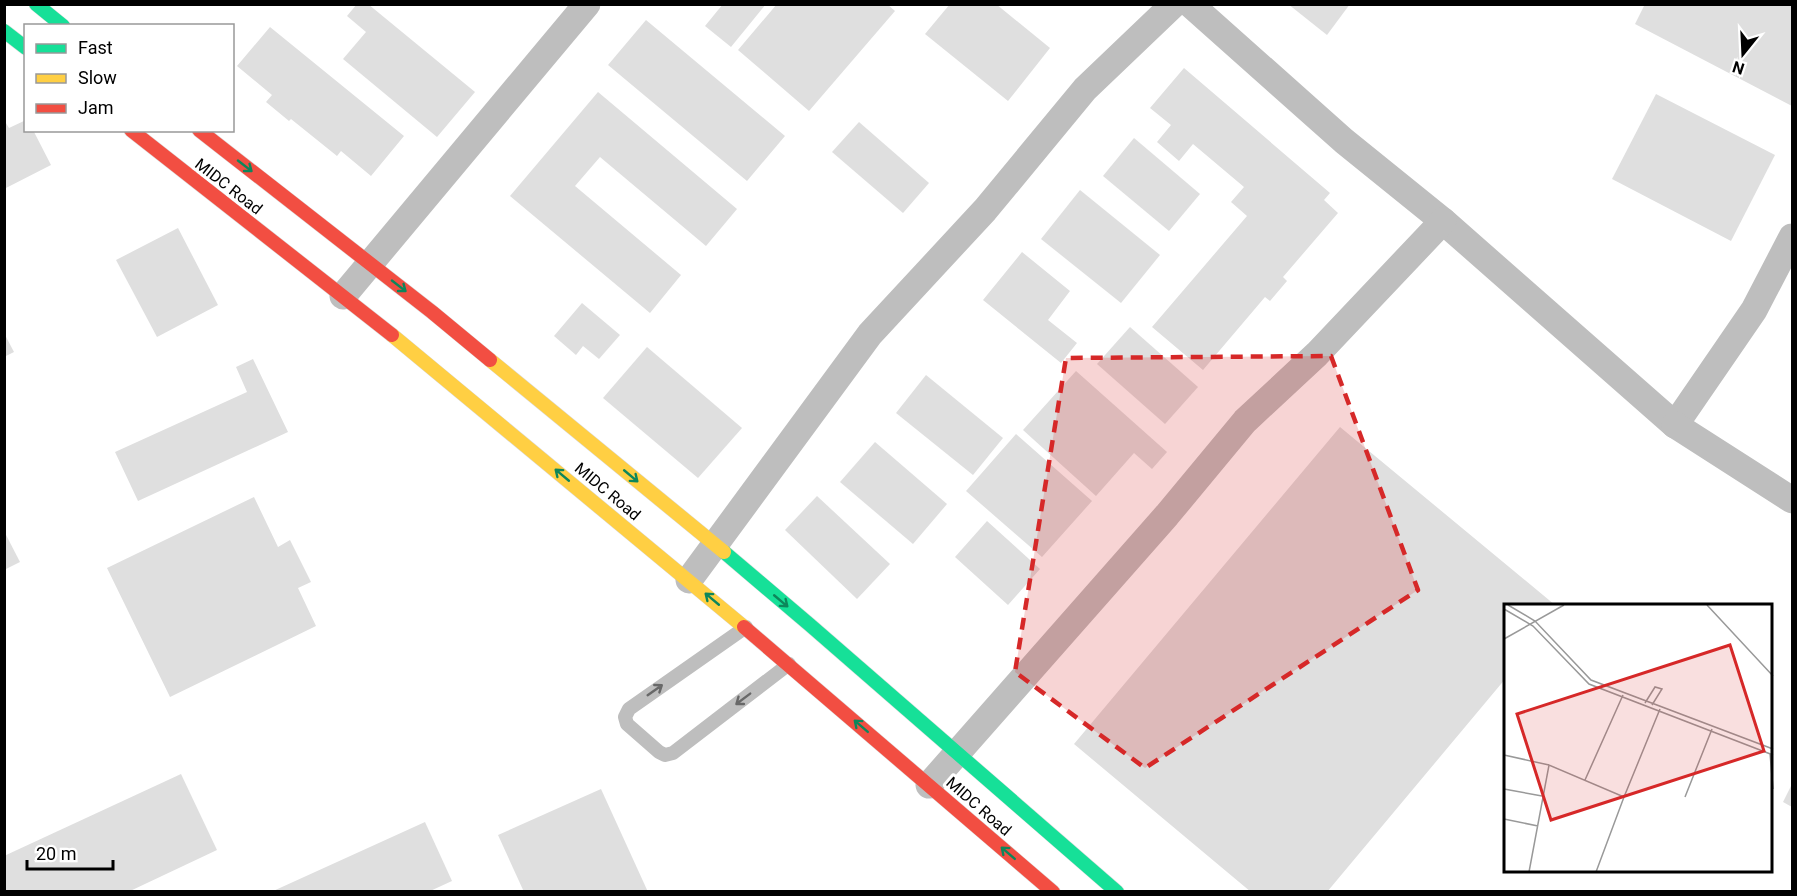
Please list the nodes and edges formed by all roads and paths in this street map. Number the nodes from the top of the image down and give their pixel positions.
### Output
1 (36, 4) edge
2 (587, 4) edge
3 (1174, 4) edge
4 (1190, 4) edge
5 (61, 24) edge
6 (4, 31) edge
7 (24, 46) edge
8 (134, 132) edge
9 (202, 132) edge
10 (1443, 221) junction
11 (1792, 237) edge
12 (370, 263) junction
13 (343, 296) junction
14 (1675, 425) junction
15 (1792, 500) edge
16 (715, 545) junction
17 (689, 580) junction
18 (746, 627) junction
19 (789, 663) junction
20 (956, 753) junction
21 (929, 785) junction
22 (1053, 891) edge
23 (1117, 891) edge

1 - 5 main road
2 - 12 street
3 - 16 street
4 - 10 street
6 - 7 main road
8 - 13 main road, MIDC Road
9 -> 12 main road, MIDC Road
10 - 14 street
10 - 20 street
11 - 14 street
12 - 13 street
12 -> 16 main road, MIDC Road
17 -> 13 main road, MIDC Road
14 - 15 street
16 - 17 street
16 -> 20 main road, MIDC Road
18 -> 17 main road, MIDC Road
18 - 19 main road, MIDC Road
19 -> 18 lane
21 -> 19 main road, MIDC Road
20 - 21 street
20 - 23 main road, MIDC Road
22 -> 21 main road, MIDC Road

